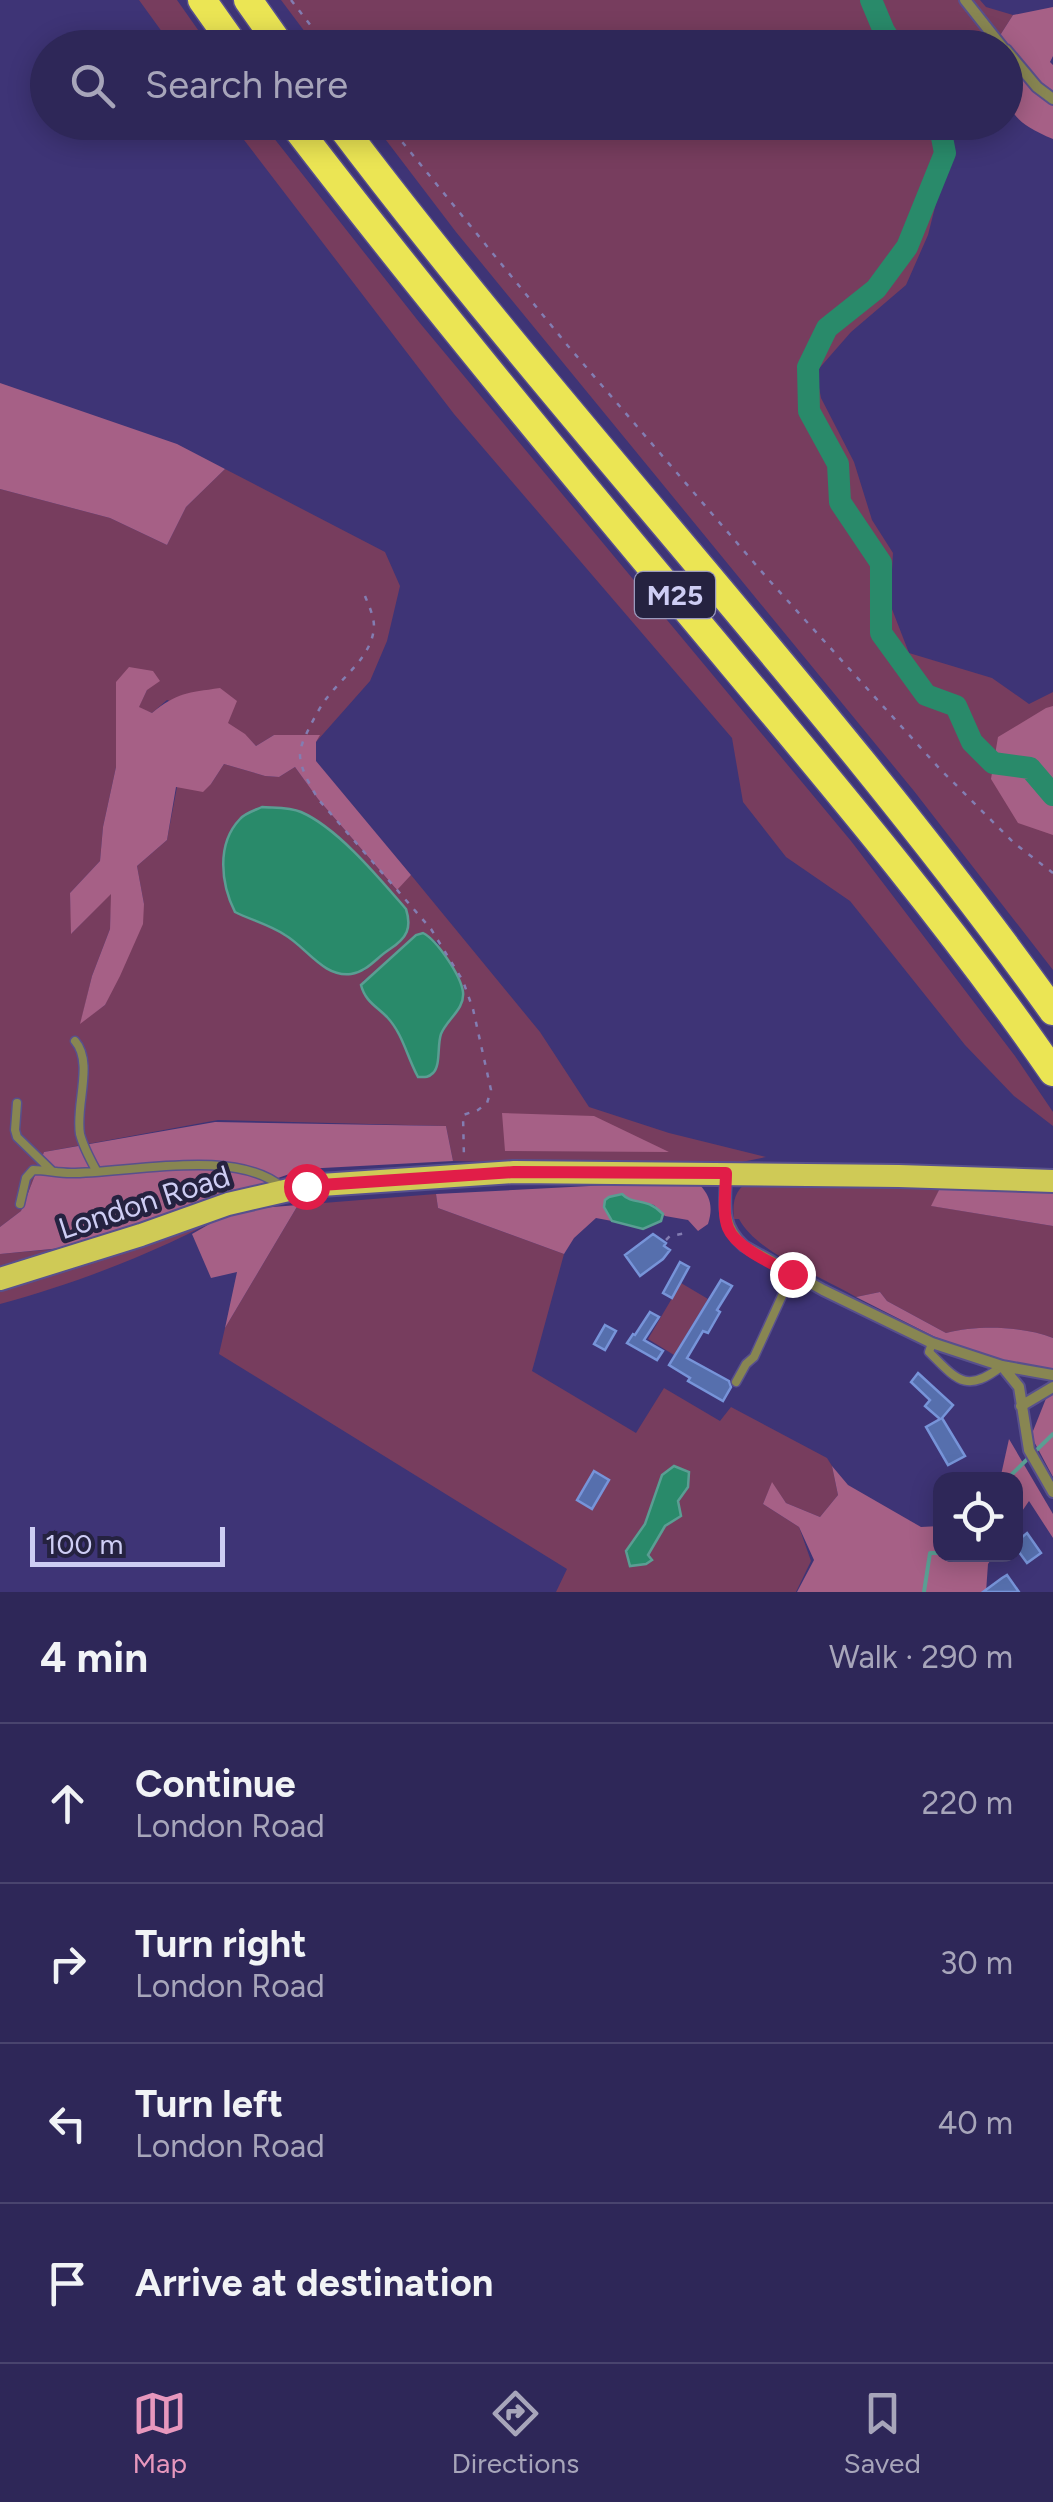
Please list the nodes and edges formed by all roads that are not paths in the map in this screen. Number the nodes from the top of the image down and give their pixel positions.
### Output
1 (202, 0) edge
2 (248, 0) edge
3 (966, 0) edge
4 (223, 30) edge
5 (269, 30) edge
6 (989, 30) edge
7 (1023, 70) edge
8 (1053, 99) edge
9 (306, 140) edge
10 (352, 140) edge
11 (1053, 1012) edge
12 (74, 1041) dead end
13 (1053, 1072) edge
14 (17, 1103) dead end
15 (96, 1170) junction
16 (52, 1171) junction
17 (726, 1173) junction
18 (1053, 1181) edge
19 (286, 1191) junction
20 (20, 1204) dead end
21 (792, 1274) junction
22 (0, 1279) edge
23 (932, 1343) junction
24 (1002, 1366) junction
25 (1053, 1375) edge
26 (736, 1382) dead end
27 (1053, 1386) edge
28 (1022, 1406) junction
29 (1053, 1492) edge

1 - 4 highway
2 - 5 highway
3 - 6 street
7 - 8 street
9 - 13 highway, M25
10 - 11 highway, M25
12 - 15 lane
14 - 16 lane
15 - 16 lane
15 - 19 lane
16 - 20 lane
17 - 18 main road, London Road
17 - 19 main road, London Road
17 - 21 street
19 - 22 main road, London Road
21 - 23 street
21 - 26 lane
23 - 24 street
23 - 24 lane
24 - 25 street
24 - 28 street
27 - 28 street
28 - 29 street

